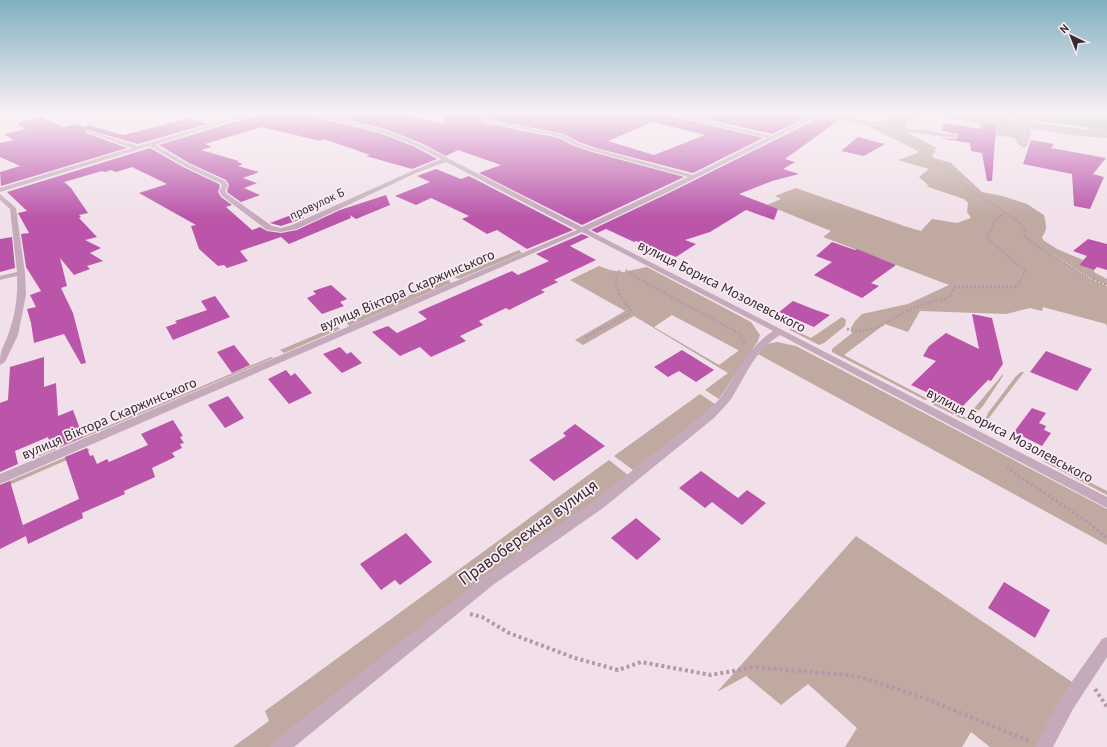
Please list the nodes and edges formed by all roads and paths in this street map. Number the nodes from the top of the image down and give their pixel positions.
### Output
1 (134, 149) edge
2 (158, 149) edge
3 (425, 149) edge
4 (591, 149) edge
5 (748, 149) edge
6 (923, 149) edge
7 (447, 159) junction
8 (694, 177) junction
9 (0, 190) edge
10 (0, 196) edge
11 (1005, 214) junction
12 (582, 230) junction
13 (620, 269) dead end
14 (626, 270) dead end
15 (21, 273) junction
16 (0, 278) edge
17 (1107, 285) edge
18 (847, 329) dead end
19 (780, 331) junction
20 (586, 337) dead end
21 (751, 356) junction
22 (0, 362) edge
23 (1005, 464) dead end
24 (0, 479) edge
25 (1107, 503) edge
26 (1107, 538) edge
27 (452, 610) junction
28 (1107, 644) edge
29 (1046, 742) edge
30 (280, 747) edge

1 - 9 street
2 - 7 street, провулок Б
3 - 7 street, вулиця Бориса Мозолевського
4 - 8 street
5 - 8 street, вулиця Віктора Скаржинського
6 - 11 path
7 - 12 street, вулиця Бориса Мозолевського
8 - 12 street, вулиця Віктора Скаржинського
10 - 15 street
11 - 17 path
11 - 18 path
12 - 19 street, вулиця Бориса Мозолевського
12 - 24 street, вулиця Віктора Скаржинського
13 - 20 path
14 - 21 path
15 - 16 street
15 - 22 street
19 - 21 street, Правобережна вулиця
19 - 25 street, вулиця Бориса Мозолевського
21 - 27 street, Правобережна вулиця
23 - 26 path
27 - 29 path
27 - 30 street, Правобережна вулиця
28 - 29 street

